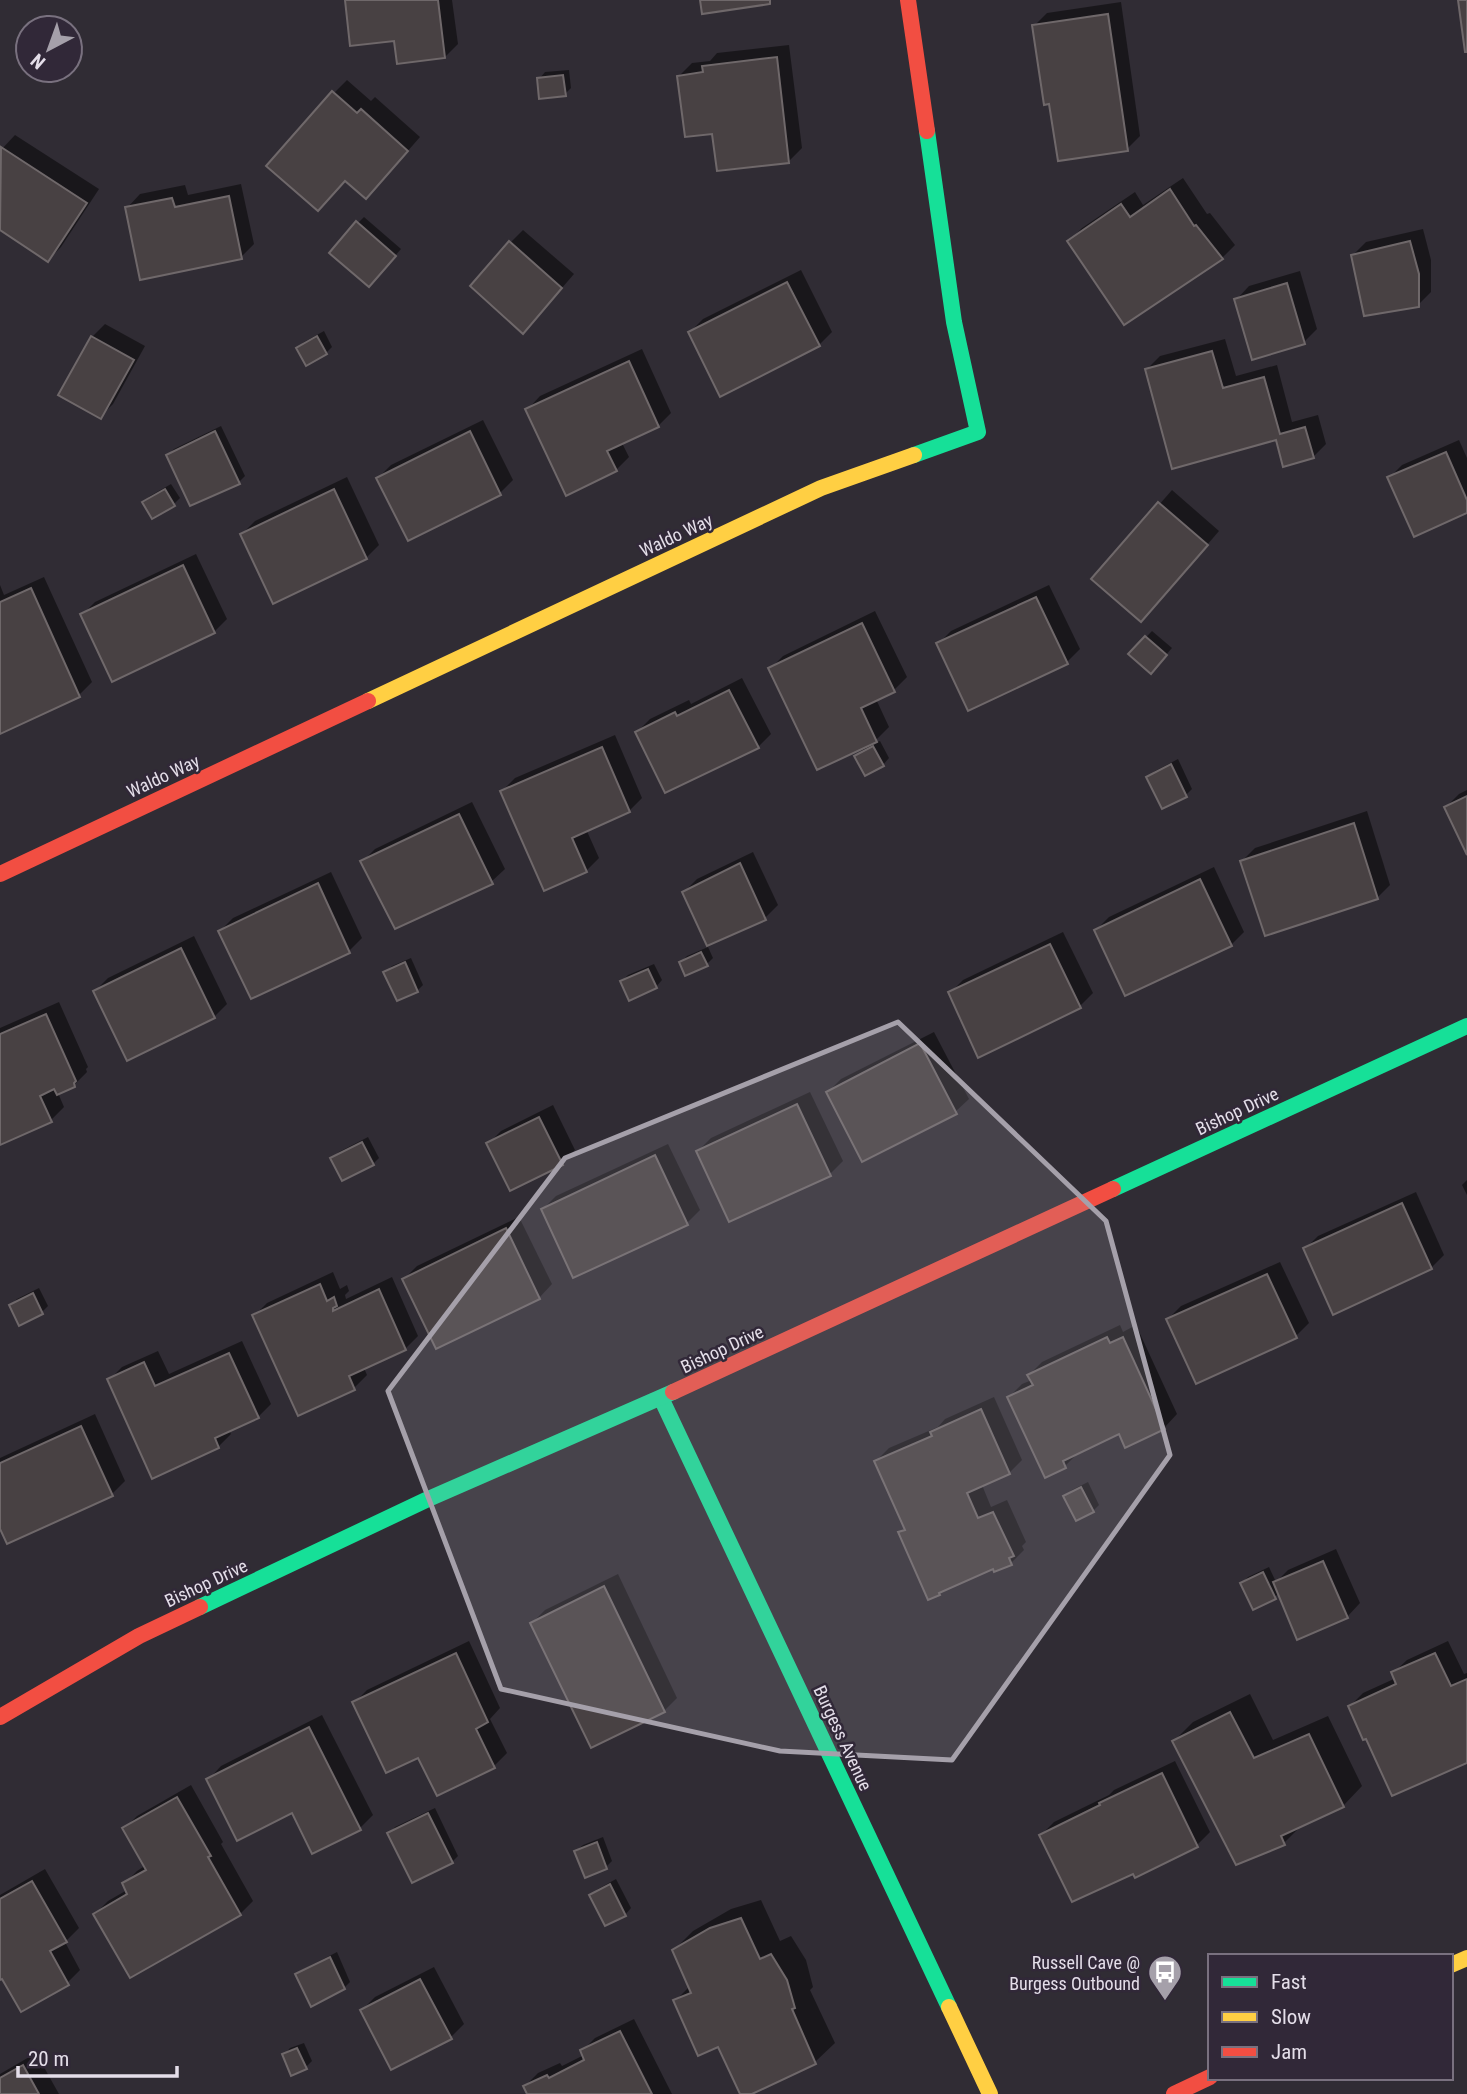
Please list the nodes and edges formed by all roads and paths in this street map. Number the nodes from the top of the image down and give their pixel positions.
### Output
1 (908, 0) edge
2 (0, 874) edge
3 (1467, 1026) edge
4 (661, 1398) junction
5 (0, 1717) edge
6 (1208, 2078) edge
7 (990, 2094) edge
8 (1174, 2094) edge

1 - 2 street, Waldo Way
3 - 4 street, Bishop Drive
4 - 5 street, Bishop Drive
4 - 7 street, Burgess Avenue
6 - 8 street

